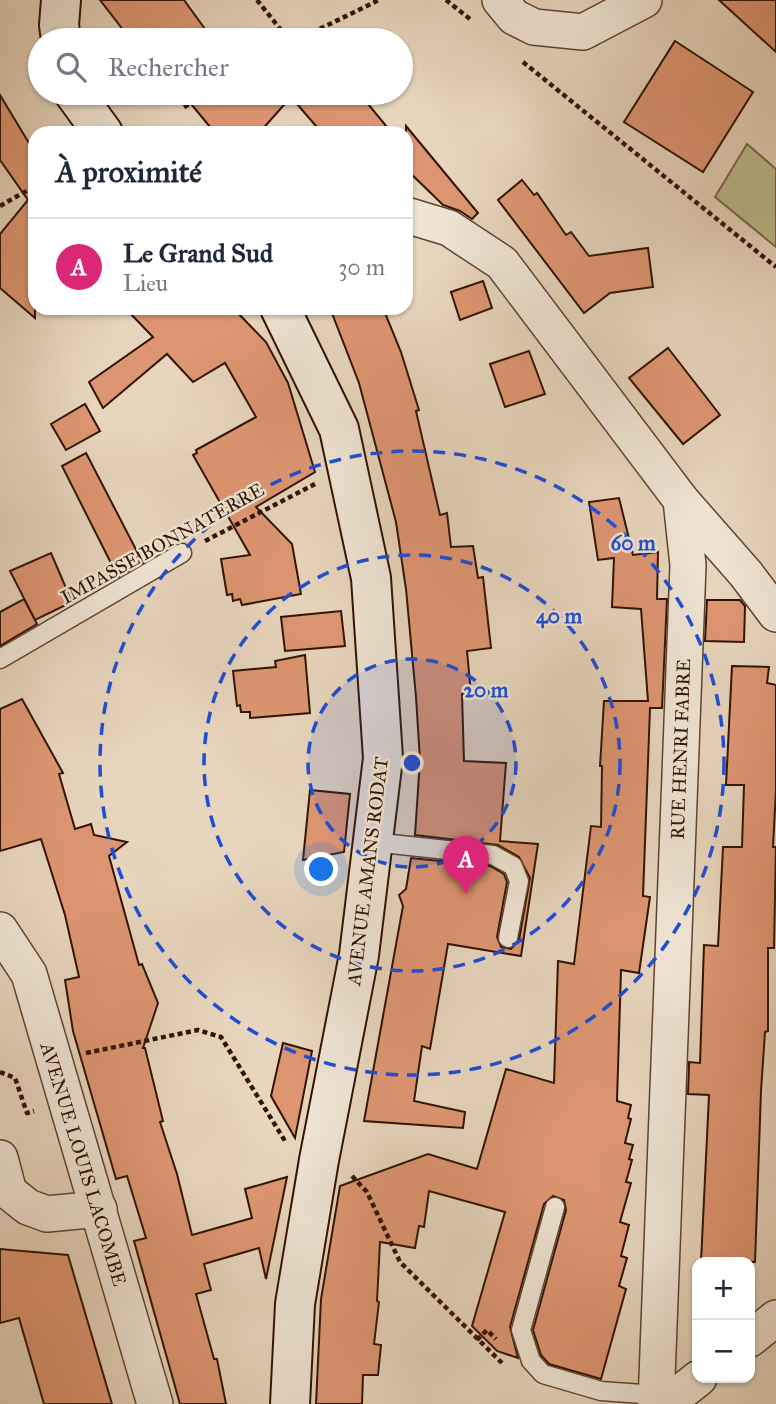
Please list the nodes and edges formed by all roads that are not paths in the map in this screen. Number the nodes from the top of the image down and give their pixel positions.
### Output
1 (61, 0) edge
2 (644, 0) edge
3 (488, 12) edge
4 (59, 28) edge
5 (83, 105) edge
6 (98, 126) edge
7 (413, 217) edge
8 (283, 315) edge
9 (681, 500) junction
10 (182, 553) road end
11 (776, 614) edge
12 (0, 659) edge
13 (373, 842) junction
14 (0, 930) edge
15 (508, 938) dead end
16 (0, 1158) edge
17 (555, 1207) dead end
18 (99, 1209) junction
19 (776, 1318) edge
20 (755, 1335) edge
21 (692, 1382) edge
22 (659, 1401) edge
23 (155, 1404) edge
24 (290, 1404) edge

1 - 4 main road
2 - 3 street
5 - 6 main road
7 - 9 street
8 - 13 main road, AVENUE AMANS RODAT
9 - 11 street
9 - 22 street, RUE HENRI FABRE
10 - 12 lane, IMPASSE BONNATERRE
13 - 15 lane
13 - 24 main road, AVENUE AMANS RODAT
14 - 18 street, AVENUE LOUIS LACOMBE
16 - 18 street
17 - 22 lane
18 - 23 street, AVENUE LOUIS LACOMBE
19 - 20 street
21 - 22 street

